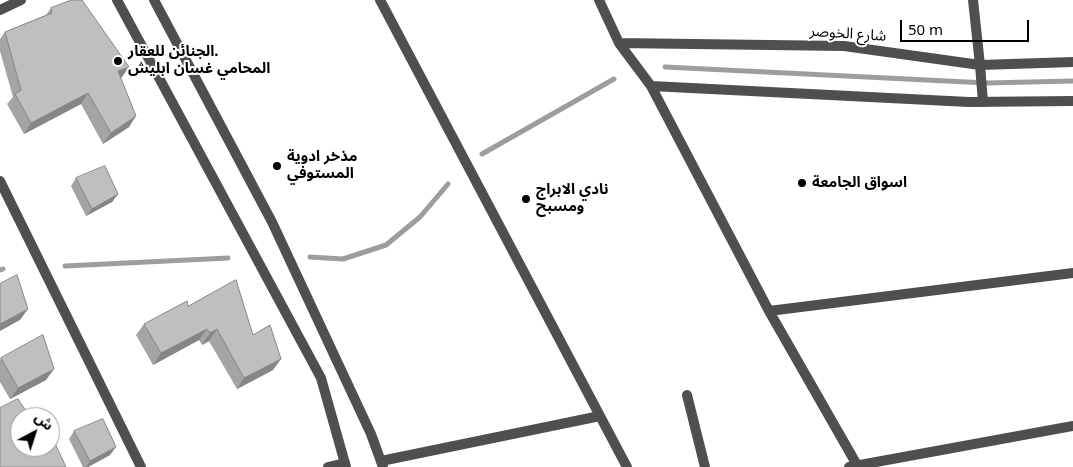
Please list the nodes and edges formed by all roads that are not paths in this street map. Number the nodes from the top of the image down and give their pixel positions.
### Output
1 (21, 0) edge
2 (117, 0) edge
3 (154, 0) edge
4 (380, 0) edge
5 (600, 0) edge
6 (974, 0) edge
7 (0, 10) edge
8 (619, 43) junction
9 (1073, 62) edge
10 (980, 65) junction
11 (651, 86) junction
12 (1073, 101) edge
13 (983, 102) junction
14 (0, 181) edge
15 (1073, 273) edge
16 (769, 311) junction
17 (686, 395) dead end
18 (600, 416) junction
19 (1073, 426) edge
20 (382, 464) edge
21 (345, 465) edge
22 (853, 466) edge
23 (141, 467) edge
24 (328, 467) edge
25 (627, 467) edge
26 (705, 467) edge

1 - 7 street
2 - 21 street
3 - 20 street
4 - 18 street
5 - 8 street
6 - 10 street
8 - 10 street, شارع الخوصر
8 - 11 street
9 - 10 street, شارع الخوصر
10 - 13 street
11 - 13 street
11 - 16 street
12 - 13 street
14 - 23 street
15 - 16 street
16 - 22 street
17 - 26 street
18 - 20 street
18 - 25 street
19 - 22 street
21 - 24 street

